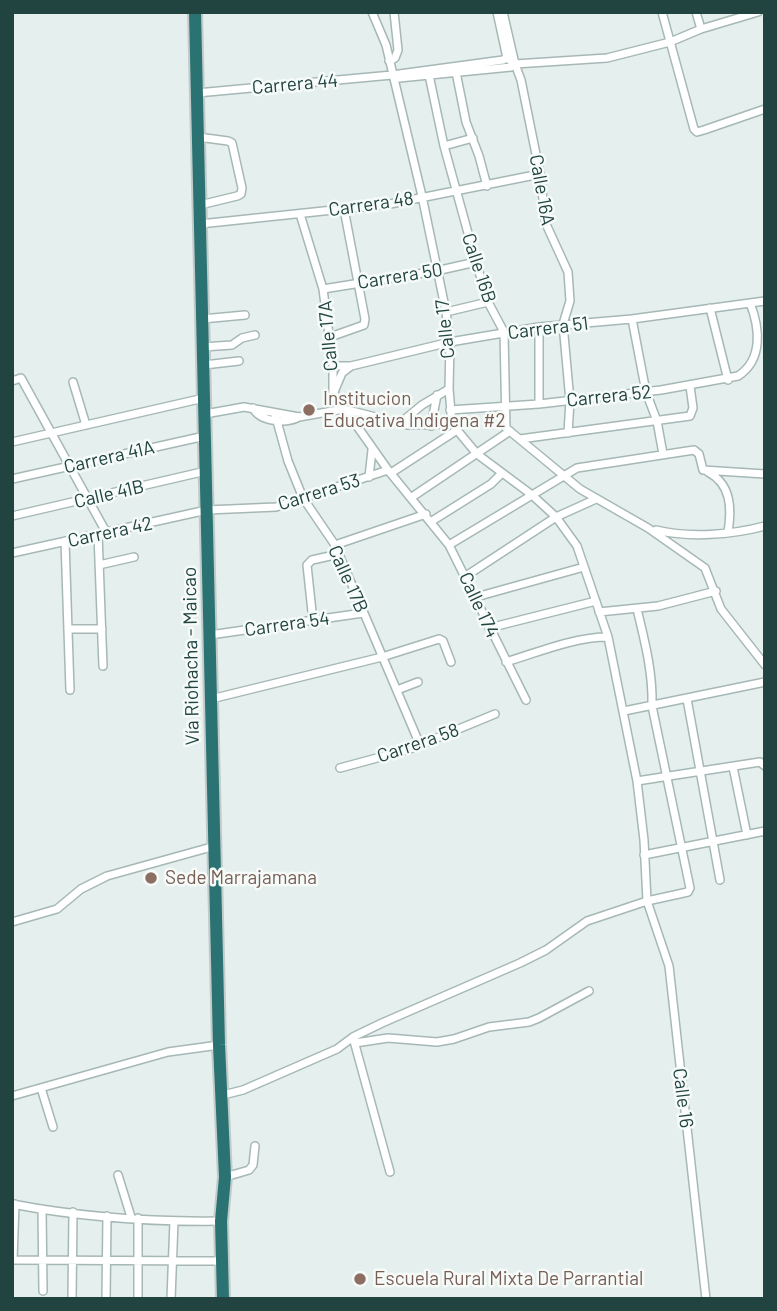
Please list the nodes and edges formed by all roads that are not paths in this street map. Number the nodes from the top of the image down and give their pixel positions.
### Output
1 (195, 12) edge
2 (372, 12) edge
3 (394, 12) edge
4 (497, 12) edge
5 (503, 12) edge
6 (662, 12) edge
7 (696, 12) edge
8 (758, 12) edge
9 (739, 15) edge
10 (701, 29) junction
11 (670, 42) junction
12 (507, 58) junction
13 (389, 61) junction
14 (515, 64) junction
15 (456, 72) junction
16 (392, 75) junction
17 (429, 75) junction
18 (197, 93) junction
19 (765, 109) edge
20 (198, 137) junction
21 (473, 138) junction
22 (444, 146) junction
23 (540, 174) junction
24 (487, 186) junction
25 (456, 191) junction
26 (422, 196) junction
27 (200, 205) junction
28 (344, 209) junction
29 (300, 214) junction
30 (200, 224) junction
31 (476, 262) junction
32 (436, 271) junction
33 (357, 283) junction
34 (323, 289) junction
35 (765, 301) edge
36 (488, 302) junction
37 (750, 303) junction
38 (710, 308) junction
39 (446, 312) junction
40 (245, 315) dead end
41 (202, 319) junction
42 (632, 319) junction
43 (563, 324) junction
44 (539, 327) junction
45 (504, 332) junction
46 (255, 335) dead end
47 (330, 337) junction
48 (450, 342) junction
49 (203, 347) junction
50 (239, 361) dead end
51 (204, 365) junction
52 (332, 366) junction
53 (351, 366) junction
54 (728, 380) junction
55 (12, 381) edge
56 (74, 382) dead end
57 (690, 386) junction
58 (449, 389) junction
59 (333, 392) junction
60 (646, 392) junction
61 (438, 395) junction
62 (204, 398) junction
63 (570, 401) junction
64 (538, 404) junction
65 (506, 407) junction
66 (344, 409) junction
67 (450, 410) junction
68 (205, 414) junction
69 (276, 417) junction
70 (373, 418) junction
71 (657, 421) junction
72 (399, 424) junction
73 (86, 425) junction
74 (431, 426) junction
75 (454, 427) junction
76 (508, 430) junction
77 (51, 433) junction
78 (361, 433) junction
79 (568, 433) junction
80 (205, 436) junction
81 (520, 439) junction
82 (12, 442) edge
83 (372, 448) junction
84 (477, 454) junction
85 (663, 454) junction
86 (69, 466) junction
87 (704, 470) junction
88 (206, 471) junction
89 (390, 471) junction
90 (502, 473) junction
91 (765, 474) edge
92 (563, 475) junction
93 (369, 477) junction
94 (12, 479) edge
95 (532, 495) junction
96 (412, 497) junction
97 (303, 498) junction
98 (87, 499) junction
99 (596, 499) junction
100 (207, 510) junction
101 (426, 514) junction
102 (12, 516) edge
103 (555, 517) junction
104 (432, 522) junction
105 (765, 526) edge
106 (648, 528) junction
107 (728, 532) junction
108 (102, 533) junction
109 (65, 541) junction
110 (335, 545) junction
111 (449, 545) junction
112 (12, 553) edge
113 (339, 554) junction
114 (134, 556) dead end
115 (99, 565) junction
116 (584, 567) junction
117 (466, 576) junction
118 (716, 591) junction
119 (475, 597) junction
120 (596, 601) junction
121 (637, 609) junction
122 (600, 612) junction
123 (363, 613) junction
124 (313, 621) junction
125 (489, 628) junction
126 (68, 629) junction
127 (102, 629) junction
128 (210, 635) junction
129 (608, 637) junction
130 (382, 657) junction
131 (451, 662) dead end
132 (506, 662) junction
133 (765, 665) edge
134 (103, 666) dead end
135 (418, 682) dead end
136 (765, 682) edge
137 (70, 690) dead end
138 (397, 690) junction
139 (211, 699) junction
140 (687, 699) junction
141 (526, 700) dead end
142 (652, 706) junction
143 (624, 711) junction
144 (495, 714) dead end
145 (420, 745) junction
146 (765, 766) edge
147 (733, 767) junction
148 (340, 768) dead end
149 (702, 772) junction
150 (667, 776) junction
151 (637, 781) junction
152 (765, 831) edge
153 (747, 835) junction
154 (715, 841) junction
155 (215, 845) junction
156 (682, 848) junction
157 (644, 855) junction
158 (720, 880) dead end
159 (647, 901) junction
160 (12, 922) edge
161 (589, 991) dead end
162 (354, 1040) junction
163 (219, 1045) junction
164 (41, 1088) junction
165 (223, 1095) junction
166 (12, 1096) edge
167 (53, 1127) dead end
168 (255, 1146) dead end
169 (390, 1172) dead end
170 (118, 1175) dead end
171 (225, 1177) junction
172 (14, 1204) edge
173 (42, 1209) junction
174 (73, 1212) junction
175 (107, 1216) junction
176 (135, 1218) junction
177 (174, 1221) junction
178 (221, 1221) junction
179 (44, 1259) junction
180 (73, 1259) junction
181 (12, 1260) edge
182 (107, 1261) junction
183 (137, 1261) junction
184 (222, 1261) junction
185 (171, 1262) junction
186 (43, 1291) dead end
187 (72, 1299) edge
188 (106, 1299) edge
189 (138, 1299) edge
190 (171, 1299) edge
191 (223, 1299) edge
192 (706, 1299) edge

1 - 18 highway, Vía Riohacha - Maicao
2 - 13 street, Calle 17
3 - 13 street
4 - 12 street
5 - 14 street
6 - 11 street
7 - 10 street
8 - 9 street, Carrera 44
9 - 10 street, Carrera 44
10 - 11 street, Carrera 44
11 - 14 street, Carrera 44
11 - 19 street
12 - 14 street
12 - 16 street, Carrera 44
13 - 16 street, Calle 17
14 - 15 street, Carrera 44
14 - 23 street, Calle 16A
15 - 17 street, Carrera 44
15 - 21 street
16 - 17 street, Carrera 44
16 - 18 street, Carrera 44
16 - 26 street, Calle 17
17 - 22 street, Calle 16B
18 - 20 highway, Vía Riohacha - Maicao
20 - 27 highway, Vía Riohacha - Maicao
20 - 27 street
21 - 22 street
21 - 24 street
22 - 25 street, Calle 16B
23 - 24 street, Carrera 48
23 - 43 street, Calle 16A
24 - 25 street, Carrera 48
25 - 26 street, Carrera 48
25 - 31 street, Calle 16B
26 - 28 street, Carrera 48
26 - 32 street, Calle 17
27 - 30 highway, Vía Riohacha - Maicao
28 - 29 street, Carrera 48
28 - 33 street
29 - 30 street, Carrera 48
29 - 34 street, Calle 17A
30 - 41 highway, Vía Riohacha - Maicao
31 - 32 street, Carrera 50
31 - 36 street, Calle 16B
32 - 33 street, Carrera 50
32 - 39 street, Calle 17
33 - 34 street, Carrera 50
33 - 47 street
34 - 47 street, Calle 17A
35 - 37 street, Carrera 51
36 - 39 street
36 - 45 street, Calle 16B
37 - 38 street, Carrera 51
37 - 54 street
38 - 42 street, Carrera 51
38 - 54 street
39 - 48 street, Calle 17
40 - 41 street
41 - 49 highway, Vía Riohacha - Maicao
42 - 43 street, Carrera 51
42 - 60 street
43 - 44 street, Carrera 51
43 - 63 street
44 - 45 street, Carrera 51
44 - 64 street
45 - 48 street, Carrera 51
45 - 65 street, Calle 16B
46 - 49 street
47 - 52 street, Calle 17A
48 - 53 street, Carrera 51
48 - 58 street, Calle 17
49 - 51 highway, Vía Riohacha - Maicao
50 - 51 street
51 - 62 highway, Vía Riohacha - Maicao
52 - 53 street, Carrera 51
52 - 59 street, Calle 17A
53 - 59 street
54 - 57 street, Carrera 52
55 - 77 street
56 - 73 street
57 - 60 street, Carrera 52
57 - 71 street
58 - 61 street
58 - 67 street, Calle 17
59 - 66 street, Calle 17A
60 - 63 street, Carrera 52
60 - 71 street
61 - 72 street
61 - 74 street
62 - 68 highway, Vía Riohacha - Maicao
62 - 73 street
63 - 64 street, Carrera 52
63 - 79 street
64 - 65 street, Carrera 52
65 - 67 street, Carrera 52
65 - 76 street, Calle 16B
66 - 69 street
66 - 70 street
66 - 78 street, Calle 17A
67 - 75 street, Calle 17
68 - 69 street
68 - 80 highway, Vía Riohacha - Maicao
69 - 97 street, Calle 17B
70 - 72 street
70 - 78 street
71 - 79 street
71 - 85 street
72 - 74 street
73 - 77 street
74 - 75 street
75 - 84 street
75 - 89 street, Carrera 53
76 - 81 street
76 - 84 street
77 - 82 street
77 - 86 street
78 - 83 street, Calle 17A
79 - 81 street
80 - 86 street, Carrera 41A
80 - 88 highway, Vía Riohacha - Maicao
81 - 92 street
83 - 89 street, Calle 17A
83 - 93 street
84 - 90 street
84 - 96 street
85 - 87 street
85 - 92 street
86 - 94 street, Carrera 41A
86 - 98 street
87 - 91 street
87 - 107 street
88 - 98 street, Calle 41B
88 - 100 highway, Vía Riohacha - Maicao
89 - 93 street, Carrera 53
89 - 96 street, Calle 17A
90 - 95 street
90 - 104 street
92 - 95 street
92 - 99 street
93 - 97 street, Carrera 53
95 - 103 street
95 - 111 street
96 - 101 street, Calle 17A
97 - 100 street, Carrera 53
97 - 110 street, Calle 17B
98 - 102 street, Calle 41B
98 - 108 street
99 - 103 street
99 - 106 street
100 - 108 street, Carrera 42
100 - 128 highway, Vía Riohacha - Maicao
101 - 104 street, Calle 174
101 - 110 street
103 - 116 street
103 - 117 street
104 - 111 street, Calle 174
105 - 107 street
106 - 107 street
106 - 118 street
108 - 109 street, Carrera 42
108 - 115 street
109 - 112 street, Carrera 42
109 - 126 street
110 - 113 street, Calle 17B
111 - 117 street, Calle 174
113 - 123 street, Calle 17B
113 - 124 street
114 - 115 street
115 - 127 street
116 - 119 street
116 - 120 street
117 - 119 street, Calle 174
118 - 121 street
118 - 133 street
119 - 125 street, Calle 174
120 - 122 street
120 - 125 street
121 - 122 street
121 - 142 street
122 - 129 street
123 - 124 street, Carrera 54
123 - 130 street, Calle 17B
124 - 128 street, Carrera 54
125 - 132 street, Calle 174
126 - 127 street
126 - 137 street
127 - 134 street
128 - 139 highway, Vía Riohacha - Maicao
129 - 132 street
129 - 143 street, Calle 16
130 - 131 street
130 - 138 street, Calle 17B
130 - 139 street
132 - 141 street, Calle 174
135 - 138 street
136 - 140 street
138 - 145 street, Calle 17B
139 - 155 highway, Vía Riohacha - Maicao
140 - 142 street
140 - 149 street
142 - 143 street
142 - 150 street
143 - 151 street, Calle 16
144 - 145 street, Carrera 58
145 - 148 street, Carrera 58
146 - 147 street
147 - 149 street
147 - 153 street
149 - 150 street
149 - 154 street
150 - 151 street
150 - 156 street
151 - 157 street, Calle 16
152 - 153 street
153 - 154 street
154 - 156 street
154 - 158 street
155 - 160 street
155 - 163 highway, Vía Riohacha - Maicao
156 - 157 street
156 - 159 street
157 - 159 street, Calle 16
159 - 162 street
159 - 192 street, Calle 16
161 - 162 street
162 - 165 street
162 - 169 street
163 - 164 street
163 - 165 highway, Vía Riohacha - Maicao
164 - 166 street
164 - 167 street
165 - 171 highway, Vía Riohacha - Maicao
168 - 171 street
170 - 176 street
171 - 178 highway, Vía Riohacha - Maicao
172 - 173 street
172 - 181 street
173 - 174 street
173 - 179 street
174 - 175 street
174 - 180 street
175 - 176 street
175 - 182 street
176 - 177 street
176 - 183 street
177 - 178 street
177 - 185 street
178 - 184 highway, Vía Riohacha - Maicao
179 - 180 street
179 - 181 street
179 - 186 street
180 - 182 street
180 - 187 street
182 - 183 street
182 - 188 street
183 - 185 street
183 - 189 street
184 - 185 street
184 - 191 highway, Vía Riohacha - Maicao
185 - 190 street

